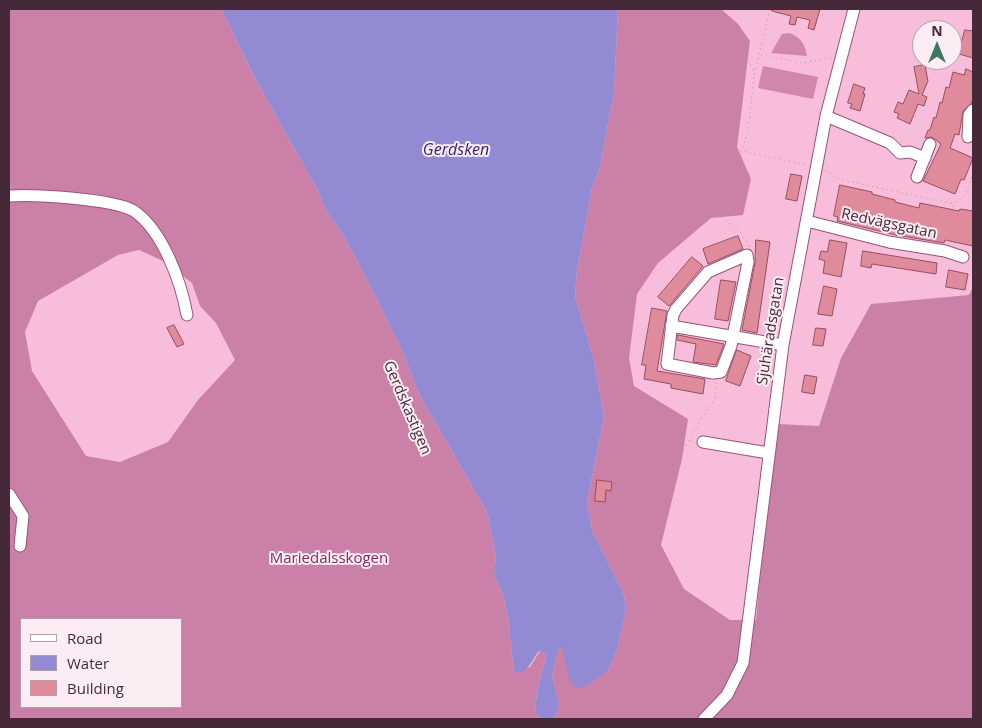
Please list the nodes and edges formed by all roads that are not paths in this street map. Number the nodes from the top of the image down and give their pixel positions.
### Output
1 (854, 9) edge
2 (973, 110) edge
3 (826, 116) junction
4 (968, 137) dead end
5 (930, 144) dead end
6 (925, 158) junction
7 (917, 177) dead end
8 (9, 196) edge
9 (807, 221) junction
10 (964, 257) dead end
11 (187, 315) dead end
12 (672, 326) junction
13 (733, 337) junction
14 (783, 344) junction
15 (703, 442) dead end
16 (768, 453) junction
17 (9, 494) edge
18 (20, 546) dead end
19 (704, 719) edge

1 - 3 street, Sjuhäradsgatan
2 - 4 street
3 - 6 street
3 - 9 street, Sjuhäradsgatan
5 - 6 street
6 - 7 street
8 - 11 street
9 - 10 street, Redvägsgatan
9 - 14 street, Sjuhäradsgatan
12 - 13 street
12 - 13 street
12 - 13 street
13 - 14 street
14 - 16 street, Sjuhäradsgatan
15 - 16 street
16 - 19 street, Sjuhäradsgatan
17 - 18 street

